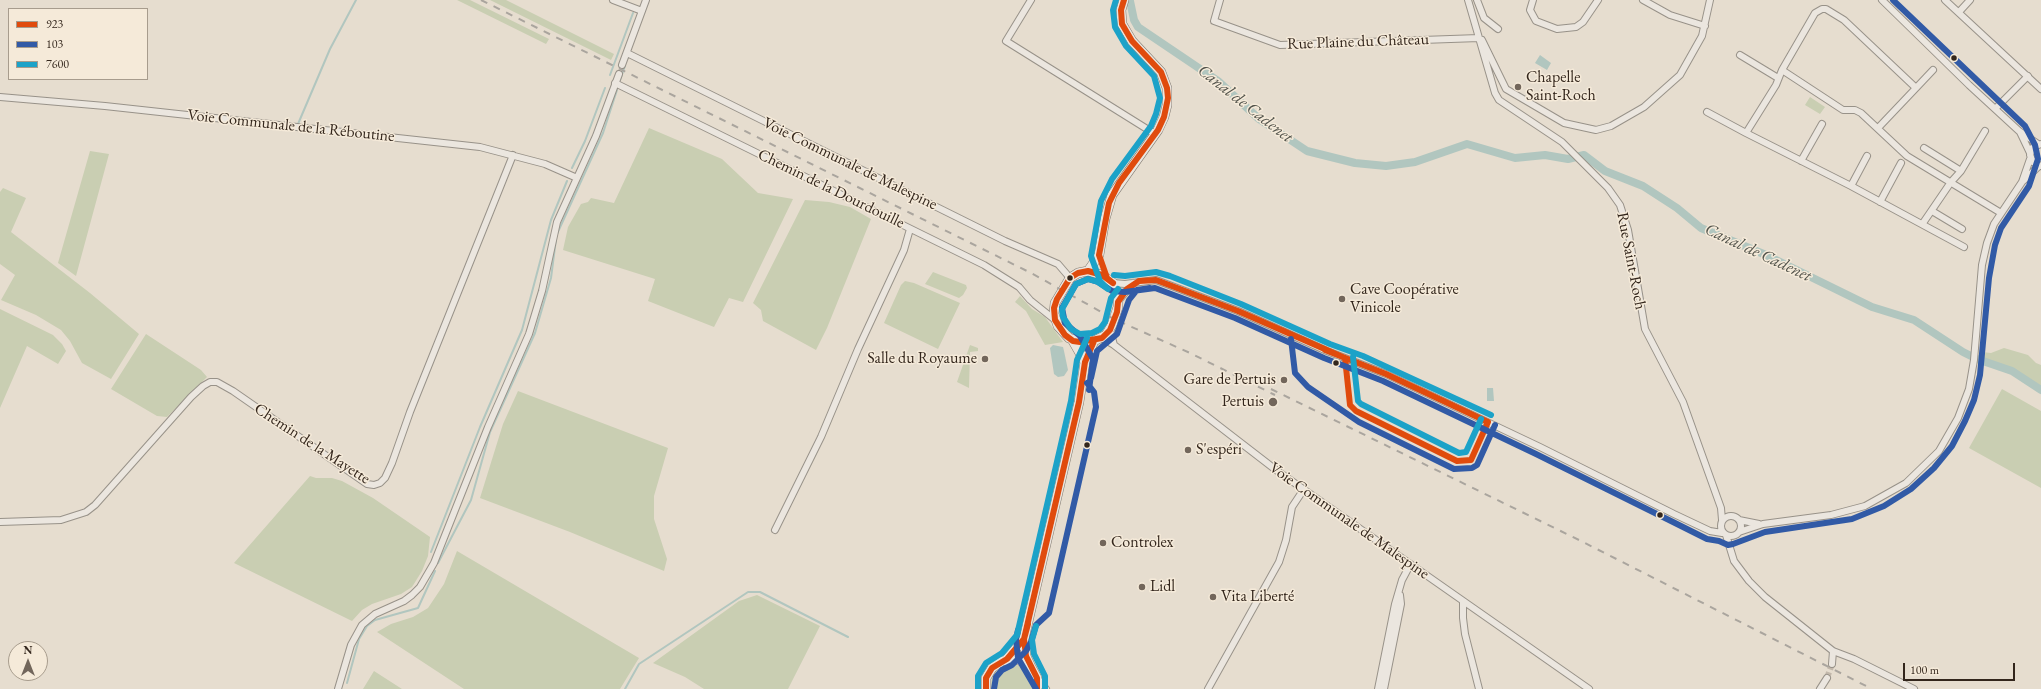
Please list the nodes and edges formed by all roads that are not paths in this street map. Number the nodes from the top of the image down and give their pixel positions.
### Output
1 (613, 0) edge
2 (646, 0) edge
3 (1031, 0) edge
4 (1124, 0) edge
5 (1220, 0) edge
6 (1468, 0) edge
7 (1477, 0) edge
8 (1533, 0) edge
9 (1598, 0) edge
10 (1643, 0) edge
11 (1710, 0) edge
12 (1945, 0) edge
13 (1970, 0) edge
14 (1884, 1) edge
15 (642, 11) junction
16 (1959, 12) junction
17 (1705, 26) junction
18 (1498, 29) dead end
19 (1480, 38) junction
20 (627, 53) junction
21 (1740, 55) dead end
22 (622, 65) dead end
23 (1782, 70) junction
24 (1933, 70) dead end
25 (619, 74) dead end
26 (2028, 76) junction
27 (1778, 78) junction
28 (616, 82) junction
29 (1916, 88) junction
30 (2041, 89) edge
31 (0, 97) edge
32 (1995, 109) junction
33 (1707, 112) dead end
34 (1822, 124) dead end
35 (1878, 128) junction
36 (1985, 131) dead end
37 (2019, 131) junction
38 (1746, 133) junction
39 (1155, 134) junction
40 (2040, 144) edge
41 (1924, 148) dead end
42 (513, 155) junction
43 (1867, 156) dead end
44 (2030, 156) junction
45 (1801, 162) junction
46 (1901, 163) dead end
47 (2040, 166) edge
48 (1961, 171) junction
49 (576, 178) junction
50 (1950, 182) junction
51 (2022, 182) junction
52 (1852, 186) junction
53 (1880, 202) junction
54 (1932, 210) junction
55 (2001, 213) junction
56 (1922, 224) junction
57 (910, 229) junction
58 (1962, 229) dead end
59 (1964, 247) dead end
60 (1099, 255) junction
61 (1088, 271) junction
62 (1070, 278) junction
63 (1110, 281) junction
64 (1133, 283) junction
65 (1118, 302) junction
66 (1055, 303) junction
67 (1039, 306) junction
68 (1056, 320) junction
69 (1110, 330) junction
70 (1098, 339) junction
71 (1073, 341) junction
72 (1114, 345) junction
73 (1085, 362) junction
74 (1304, 489) junction
75 (1739, 520) junction
76 (0, 522) edge
77 (1721, 522) junction
78 (1763, 524) junction
79 (1705, 528) junction
80 (775, 530) dead end
81 (1724, 534) junction
82 (1736, 534) junction
83 (1731, 553) junction
84 (1410, 565) junction
85 (1400, 589) junction
86 (1463, 603) junction
87 (1024, 639) junction
88 (1833, 651) junction
89 (1007, 659) junction
90 (1832, 664) tunnel mouth
91 (1031, 667) junction
92 (1037, 678) junction
93 (1826, 678) tunnel mouth
94 (338, 689) edge
95 (986, 689) edge
96 (1037, 689) edge
97 (1046, 689) edge
98 (1208, 689) edge
99 (1378, 689) edge
100 (1384, 689) edge
101 (1479, 689) edge
102 (1589, 689) edge
103 (1820, 689) edge
104 (1914, 689) edge

1 - 15 street
2 - 15 street
3 - 39 street
4 - 39 main road
5 - 19 street, Rue Plaine du Château
6 - 19 street, Rue Saint-Roch
7 - 18 street
8 - 9 street
10 - 17 street
11 - 17 street
12 - 16 street
13 - 16 street
14 - 32 street
15 - 20 street
16 - 26 street
17 - 19 street
19 - 77 street, Rue Saint-Roch
20 - 22 street
20 - 62 street, Voie Communale de Malespine
21 - 27 street
23 - 27 street
23 - 29 street
23 - 35 street
24 - 29 street
25 - 28 street
26 - 30 street
26 - 32 street
27 - 38 street
28 - 49 street
28 - 57 street, Chemin de la Dourdouille
29 - 35 street
31 - 42 street, Voie Communale de la Réboutine
32 - 37 street
33 - 38 street
34 - 45 street
35 - 50 street
36 - 48 street
37 - 40 street
37 - 44 street
38 - 45 street
39 - 60 main road
40 - 44 street
41 - 48 street
42 - 49 street, Voie Communale de la Réboutine
42 - 76 street, Chemin de la Mayette
43 - 52 street
44 - 47 street
44 - 51 street
45 - 52 street
46 - 53 street
47 - 51 street
48 - 50 street
49 - 94 street
50 - 54 street
50 - 55 street
51 - 55 street
52 - 53 street
53 - 56 street
54 - 56 street
54 - 58 street
55 - 78 street
56 - 59 street
57 - 67 street, Chemin de la Dourdouille
57 - 80 street
60 - 61 main road
60 - 63 main road
61 - 62 main road
61 - 63 main road
62 - 66 main road
63 - 64 street
63 - 65 main road
64 - 65 street
64 - 79 street
65 - 69 main road
66 - 67 street
66 - 68 main road
67 - 68 street, Chemin de la Dourdouille
68 - 71 main road
69 - 70 main road
69 - 72 street
70 - 71 main road
70 - 72 street, Voie Communale de Malespine
70 - 73 main road
71 - 73 main road
72 - 74 street, Voie Communale de Malespine
73 - 87 main road
74 - 84 street, Voie Communale de Malespine
74 - 98 street
75 - 77 street
75 - 78 street
75 - 82 street
77 - 79 street
77 - 81 street
78 - 82 street
79 - 81 street
81 - 82 street
81 - 83 street
82 - 83 street
83 - 88 street
84 - 85 street
84 - 86 street, Voie Communale de Malespine
85 - 99 street
85 - 100 street
86 - 101 street
86 - 102 street, Voie Communale de Malespine
87 - 89 main road
87 - 91 main road
88 - 90 street
88 - 104 street
89 - 91 main road
89 - 95 main road
91 - 92 main road
92 - 96 main road
92 - 97 street
93 - 103 street

